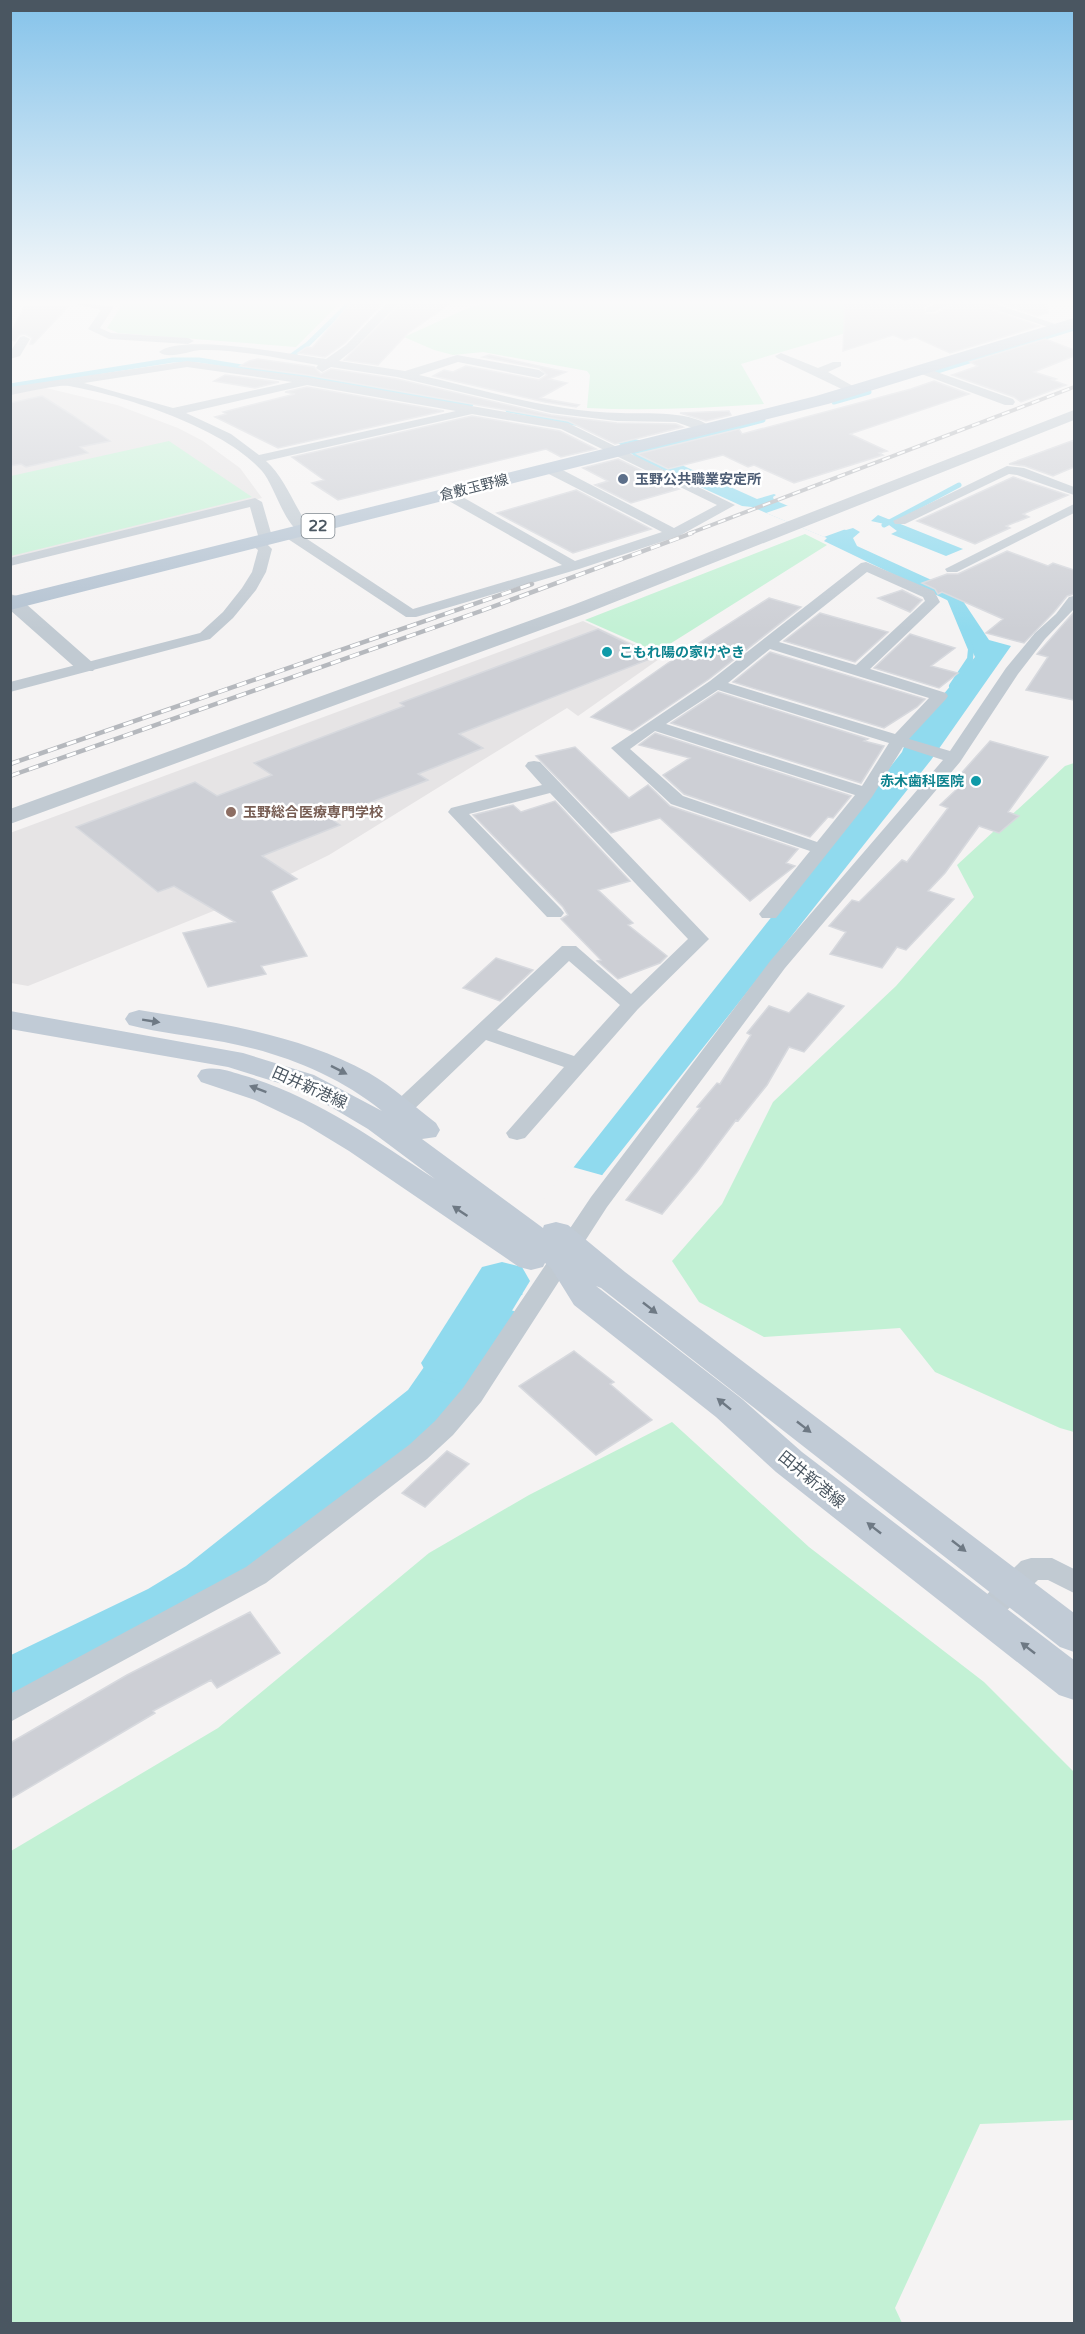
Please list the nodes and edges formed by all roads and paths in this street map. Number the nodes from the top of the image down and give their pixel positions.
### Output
1 (173, 412) edge
2 (464, 412) edge
3 (492, 412) edge
4 (575, 412) edge
5 (771, 412) edge
6 (1057, 412) edge
7 (1074, 415) edge
8 (707, 429) junction
9 (621, 450) junction
10 (257, 459) junction
11 (548, 468) junction
12 (1074, 473) edge
13 (1054, 482) junction
14 (1074, 491) edge
15 (447, 494) junction
16 (1074, 508) edge
17 (798, 518) junction
18 (900, 521) dead end
19 (297, 532) junction
20 (674, 533) junction
21 (261, 541) junction
22 (10, 562) edge
23 (574, 566) junction
24 (952, 569) dead end
25 (1074, 600) edge
26 (12, 602) edge
27 (768, 643) junction
28 (86, 667) junction
29 (860, 670) junction
30 (716, 684) junction
31 (10, 687) edge
32 (655, 726) junction
33 (898, 740) junction
34 (954, 758) junction
35 (534, 766) dead end
36 (554, 787) junction
37 (866, 793) junction
38 (10, 802) edge
39 (10, 817) edge
40 (821, 849) junction
41 (554, 913) dead end
42 (769, 914) dead end
43 (10, 999) edge
44 (632, 1005) junction
45 (10, 1020) edge
46 (483, 1032) junction
47 (10, 1041) edge
48 (578, 1065) junction
49 (400, 1110) junction
50 (517, 1133) dead end
51 (521, 1228) junction
52 (558, 1257) junction
53 (600, 1288) junction
54 (1074, 1582) edge
55 (1012, 1587) junction
56 (985, 1614) junction
57 (1074, 1635) edge
58 (1074, 1683) edge
59 (10, 1709) edge

1 - 10 street
2 - 10 street
3 - 9 street
4 - 8 street
5 - 8 main road, 倉敷玉野線 / 22
6 - 17 street
7 - 17 street
8 - 9 main road, 倉敷玉野線 / 22
9 - 11 main road, 倉敷玉野線 / 22
9 - 20 street
10 - 19 street
11 - 15 main road, 倉敷玉野線 / 22
11 - 20 street
12 - 13 street
13 - 14 street
13 - 18 street
15 - 19 main road, 倉敷玉野線 / 22
15 - 23 street
16 - 24 street
17 - 38 street
17 - 39 street
19 - 21 main road, 倉敷玉野線 / 22
19 - 23 street
20 - 23 street
21 - 22 street
21 - 26 main road, 倉敷玉野線 / 22
21 - 28 street
25 - 34 street
26 - 28 street
27 - 29 street
27 - 29 street
27 - 30 street
28 - 31 street
29 - 33 street
30 - 32 street
30 - 33 street
32 - 37 street
32 - 40 street
33 - 34 street
33 - 37 street
34 - 52 street
35 - 36 street
36 - 41 street
36 - 44 street
37 - 40 street
40 - 42 street
43 -> 49 main road
44 - 46 street
44 - 48 street
45 - 51 main road, 田井新港線
46 - 48 street
46 - 49 street
51 -> 47 main road
48 - 50 street
49 - 51 main road
51 - 52 main road
52 - 53 main road, 田井新港線
52 - 59 street
53 -> 55 main road, 田井新港線
56 -> 53 main road, 田井新港線
54 - 55 street
55 - 56 street
55 - 57 main road, 田井新港線
58 -> 56 main road, 田井新港線

